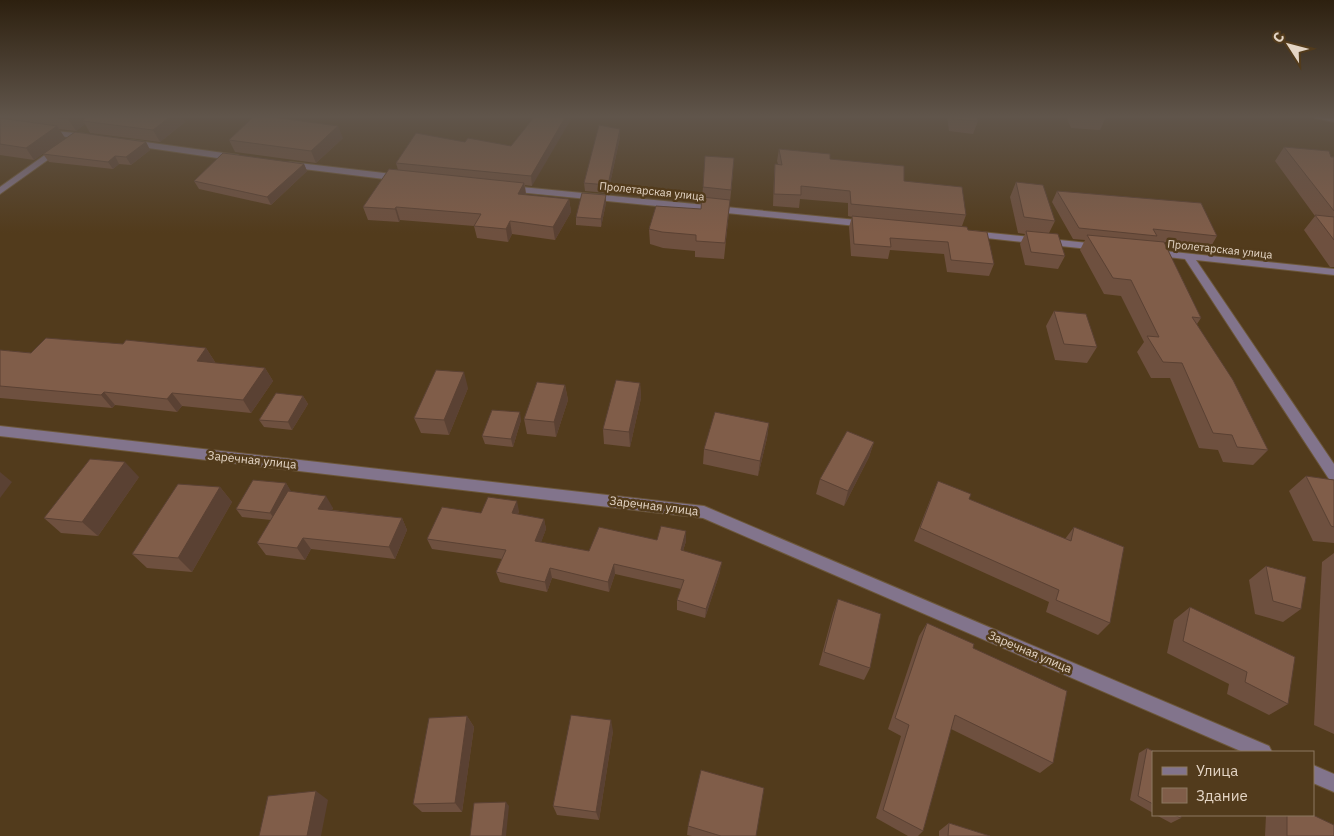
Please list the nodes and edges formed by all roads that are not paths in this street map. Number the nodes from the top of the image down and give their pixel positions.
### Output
1 (51, 155) edge
2 (220, 155) edge
3 (244, 158) edge
4 (284, 164) edge
5 (411, 179) edge
6 (499, 188) edge
7 (0, 191) edge
8 (881, 225) edge
9 (960, 233) edge
10 (1109, 248) edge
11 (1149, 252) edge
12 (1188, 256) junction
13 (1334, 272) edge
14 (0, 431) edge
15 (1334, 475) edge
16 (1261, 751) edge
17 (1314, 774) edge
18 (1334, 783) edge

1 - 7 street
2 - 3 street
4 - 5 street
6 - 8 street, Пролетарская улица
9 - 10 street
11 - 12 street, Пролетарская улица
12 - 13 street, Пролетарская улица
12 - 15 street
14 - 16 street, Заречная улица
17 - 18 street

